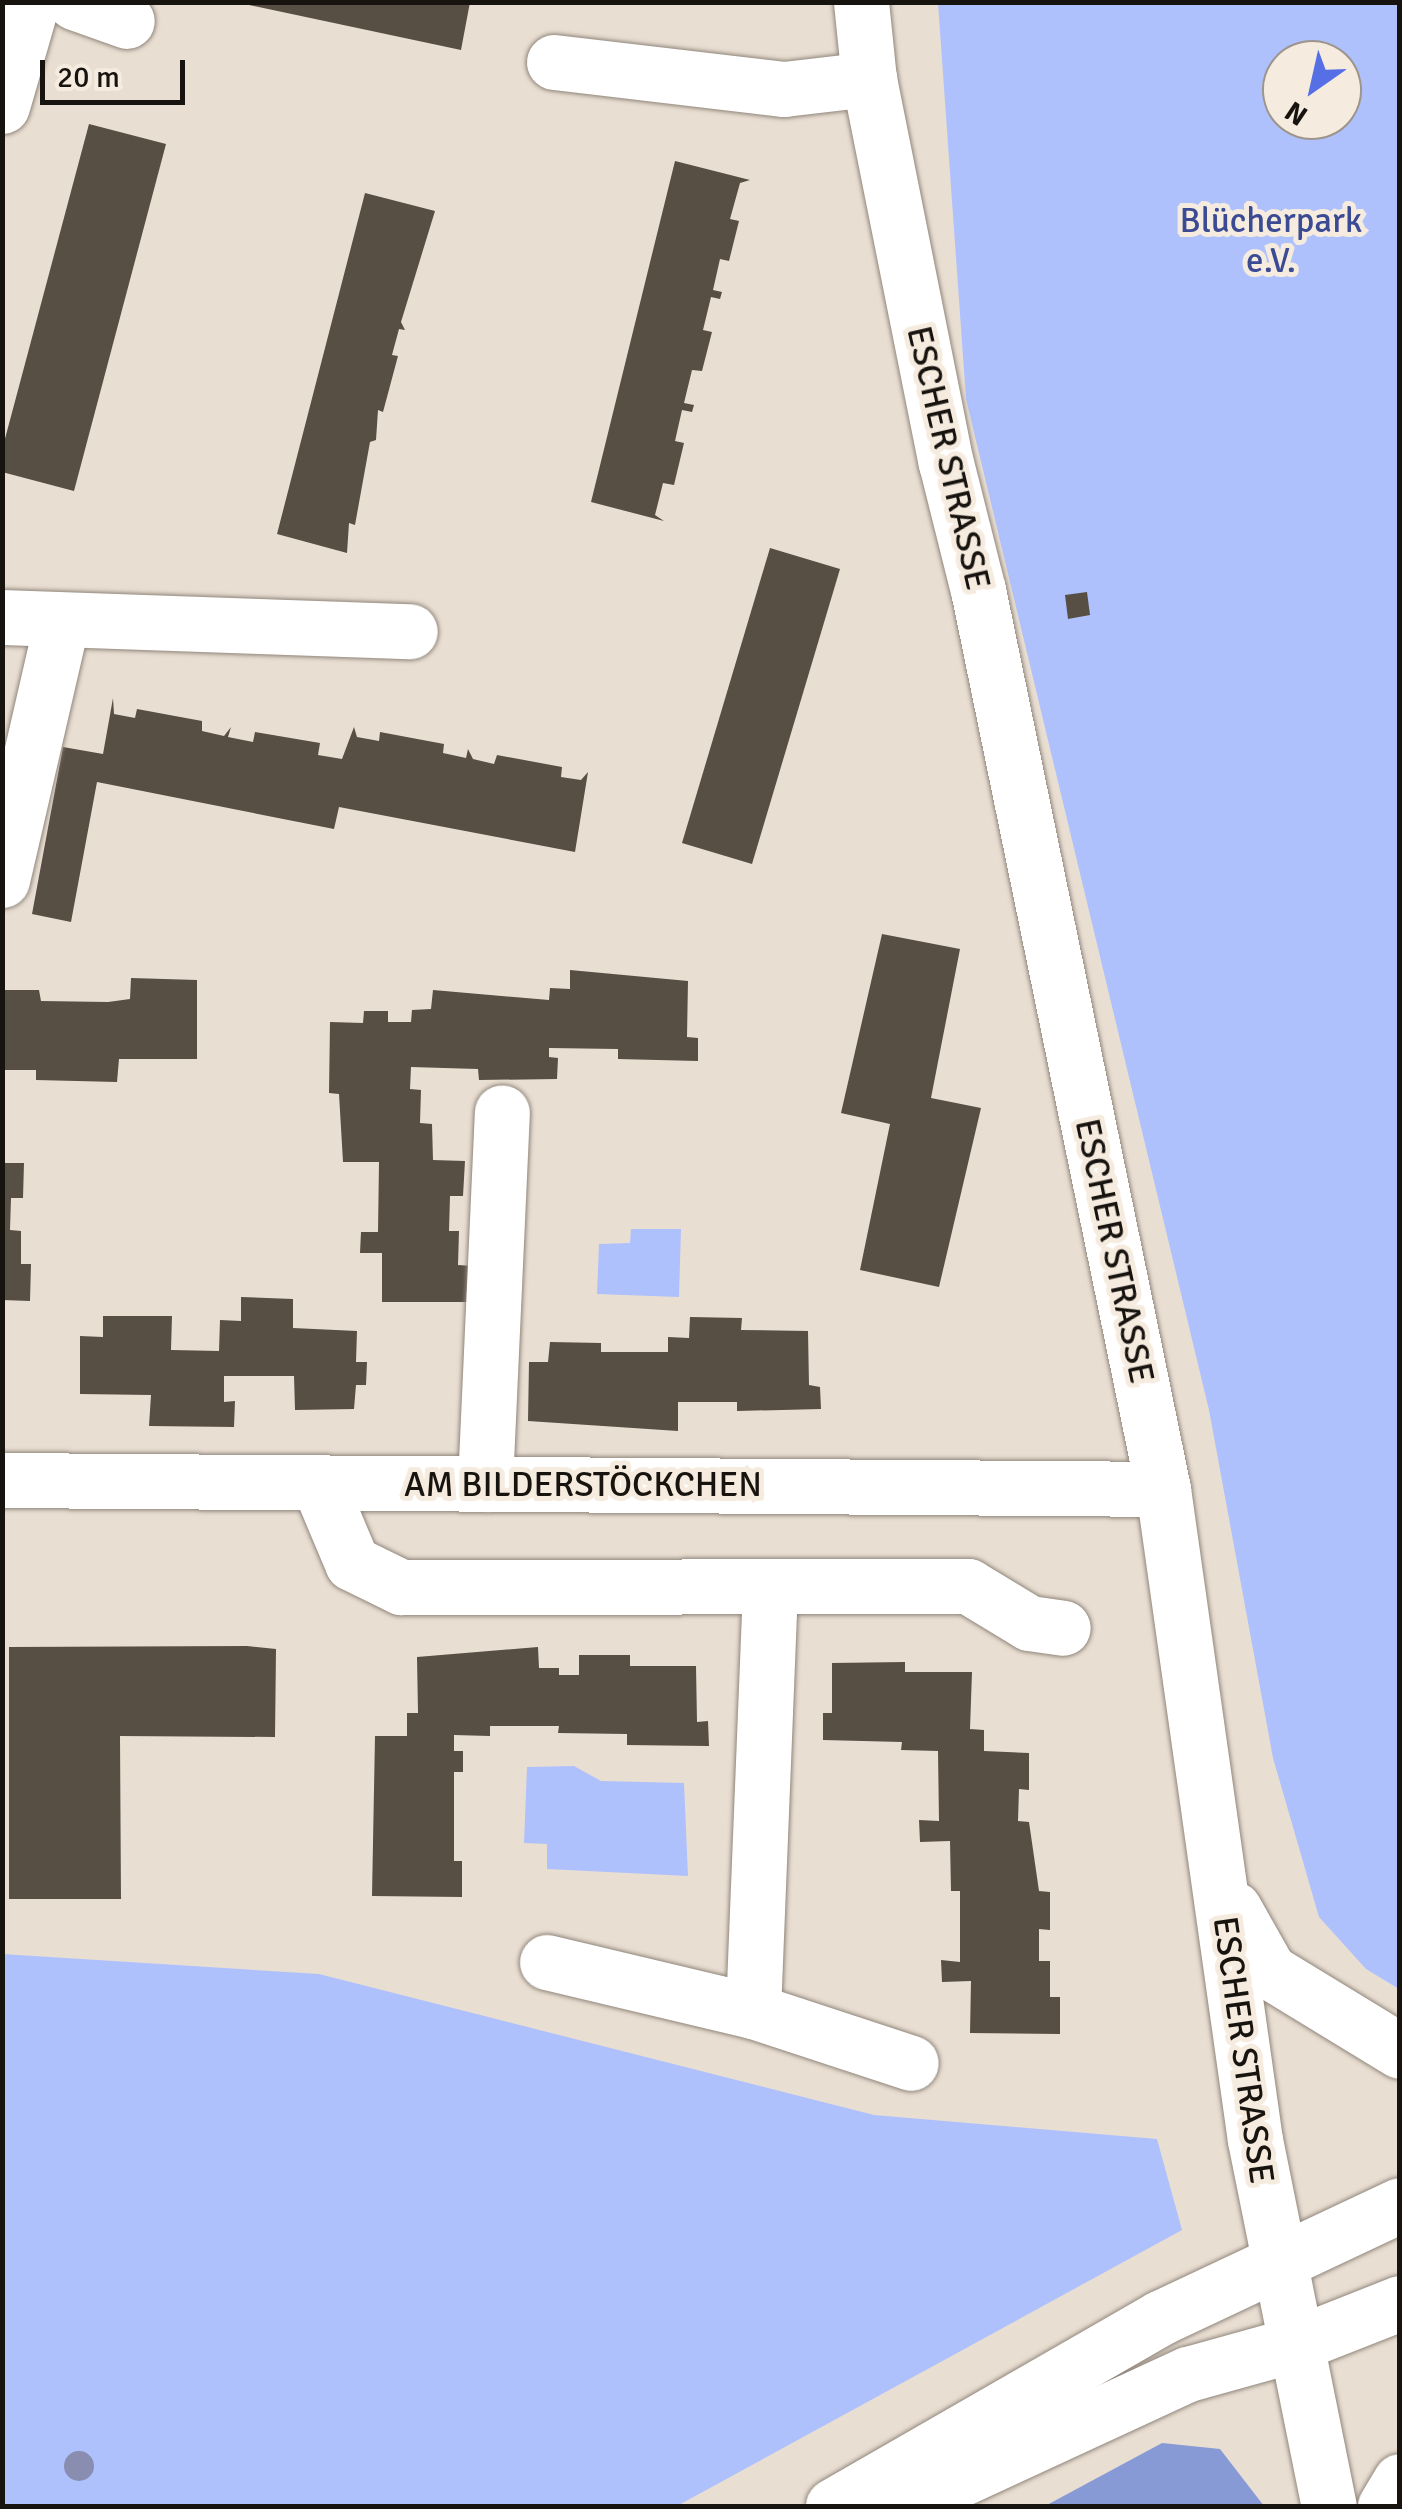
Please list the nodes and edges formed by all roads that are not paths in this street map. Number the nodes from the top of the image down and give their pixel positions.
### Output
1 (32, 2) edge
2 (74, 2) edge
3 (860, 2) edge
4 (127, 21) dead end
5 (554, 62) dead end
6 (868, 79) junction
7 (2, 106) edge
8 (2, 618) edge
9 (61, 624) junction
10 (410, 630) dead end
11 (2, 880) edge
12 (502, 1112) dead end
13 (2, 1480) edge
14 (318, 1482) junction
15 (485, 1484) junction
16 (1163, 1489) junction
17 (770, 1586) junction
18 (1064, 1628) dead end
19 (1219, 1885) junction
20 (547, 1962) dead end
21 (753, 2011) junction
22 (1400, 2051) edge
23 (911, 2063) dead end
24 (1400, 2205) edge
25 (1278, 2265) junction
26 (1400, 2303) edge
27 (1296, 2344) junction
28 (1400, 2482) edge
29 (832, 2506) edge
30 (902, 2506) edge
31 (1329, 2506) edge
32 (1385, 2506) edge

1 - 7 street
2 - 4 street
3 - 6 street, ESCHER STRASSE
5 - 6 street
6 - 16 street, ESCHER STRASSE
8 - 9 street
9 - 10 street
9 - 11 street
12 - 15 street
13 - 14 street, AM BILDERSTÖCKCHEN
14 - 15 street, AM BILDERSTÖCKCHEN
14 - 17 street
15 - 16 street, AM BILDERSTÖCKCHEN
16 - 19 street, ESCHER STRASSE
17 - 18 street
17 - 21 street
19 - 22 street
19 - 25 street, ESCHER STRASSE
20 - 21 street
21 - 23 street
24 - 25 street
25 - 27 street, ESCHER STRASSE
25 - 29 street
26 - 27 street
27 - 30 street
27 - 31 street, ESCHER STRASSE
28 - 32 street

